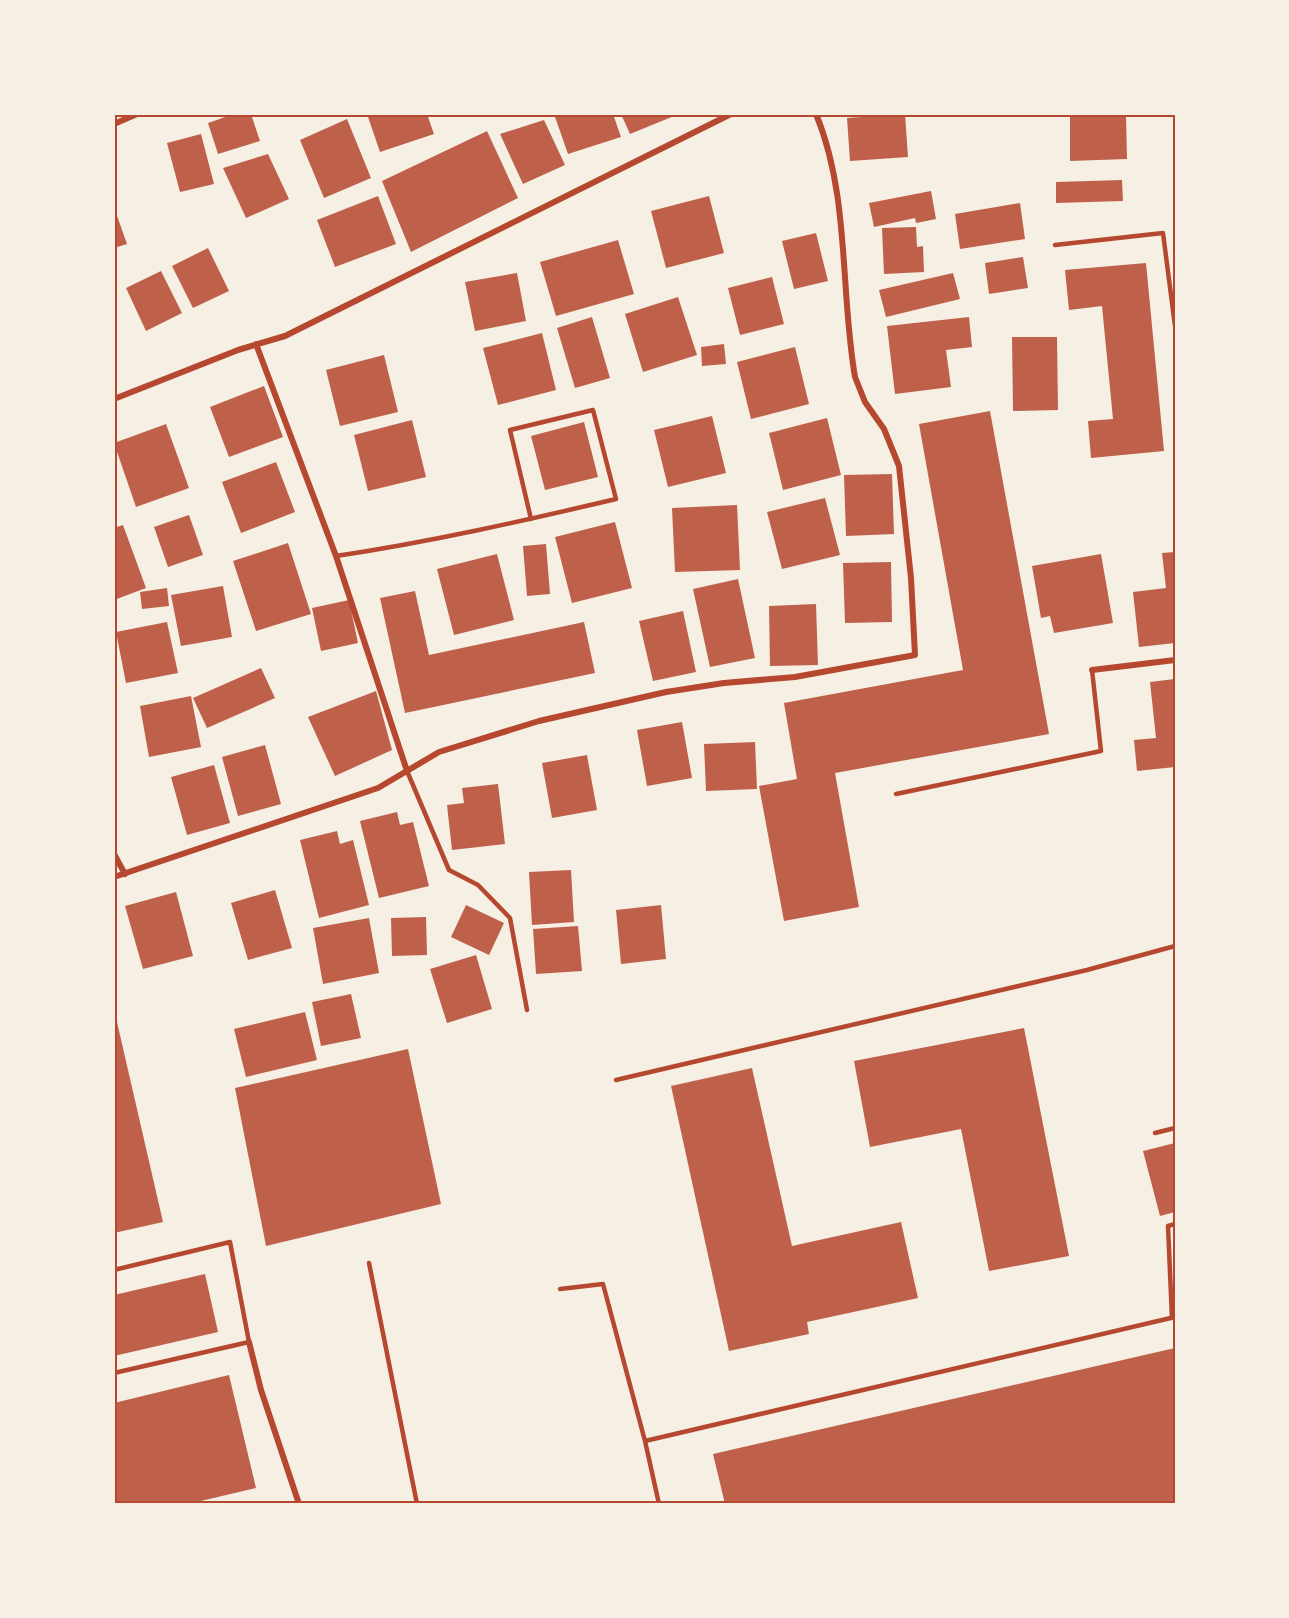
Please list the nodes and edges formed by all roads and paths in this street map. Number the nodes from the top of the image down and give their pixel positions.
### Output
1 (137, 114) edge
2 (731, 114) edge
3 (816, 114) edge
4 (114, 124) edge
5 (1055, 245) dead end
6 (1175, 326) edge
7 (256, 344) junction
8 (114, 399) edge
9 (531, 519) junction
10 (336, 556) junction
11 (1175, 660) edge
12 (1092, 670) joint
13 (407, 771) junction
14 (896, 794) dead end
15 (114, 854) edge
16 (125, 874) junction
17 (114, 877) edge
18 (1175, 945) edge
19 (527, 1010) dead end
20 (616, 1080) dead end
21 (1175, 1128) edge
22 (1155, 1133) dead end
23 (1175, 1224) edge
24 (369, 1263) dead end
25 (114, 1270) edge
26 (560, 1289) dead end
27 (1173, 1317) edge
28 (249, 1342) junction
29 (114, 1373) edge
30 (645, 1441) junction
31 (300, 1504) edge
32 (417, 1504) edge
33 (659, 1504) edge

1 - 4 street
2 - 7 street
3 - 13 street
5 - 6 lane
7 - 8 street
7 - 10 street
9 - 9 lane
9 - 10 lane
10 - 13 street
11 - 12 street
12 - 14 lane
13 - 16 street
13 - 19 lane
15 - 16 street
16 - 17 street
18 - 20 lane
21 - 22 lane
23 - 27 lane
24 - 32 lane
25 - 28 lane
26 - 30 lane
27 - 30 lane
28 - 29 lane
28 - 31 street
30 - 33 lane

